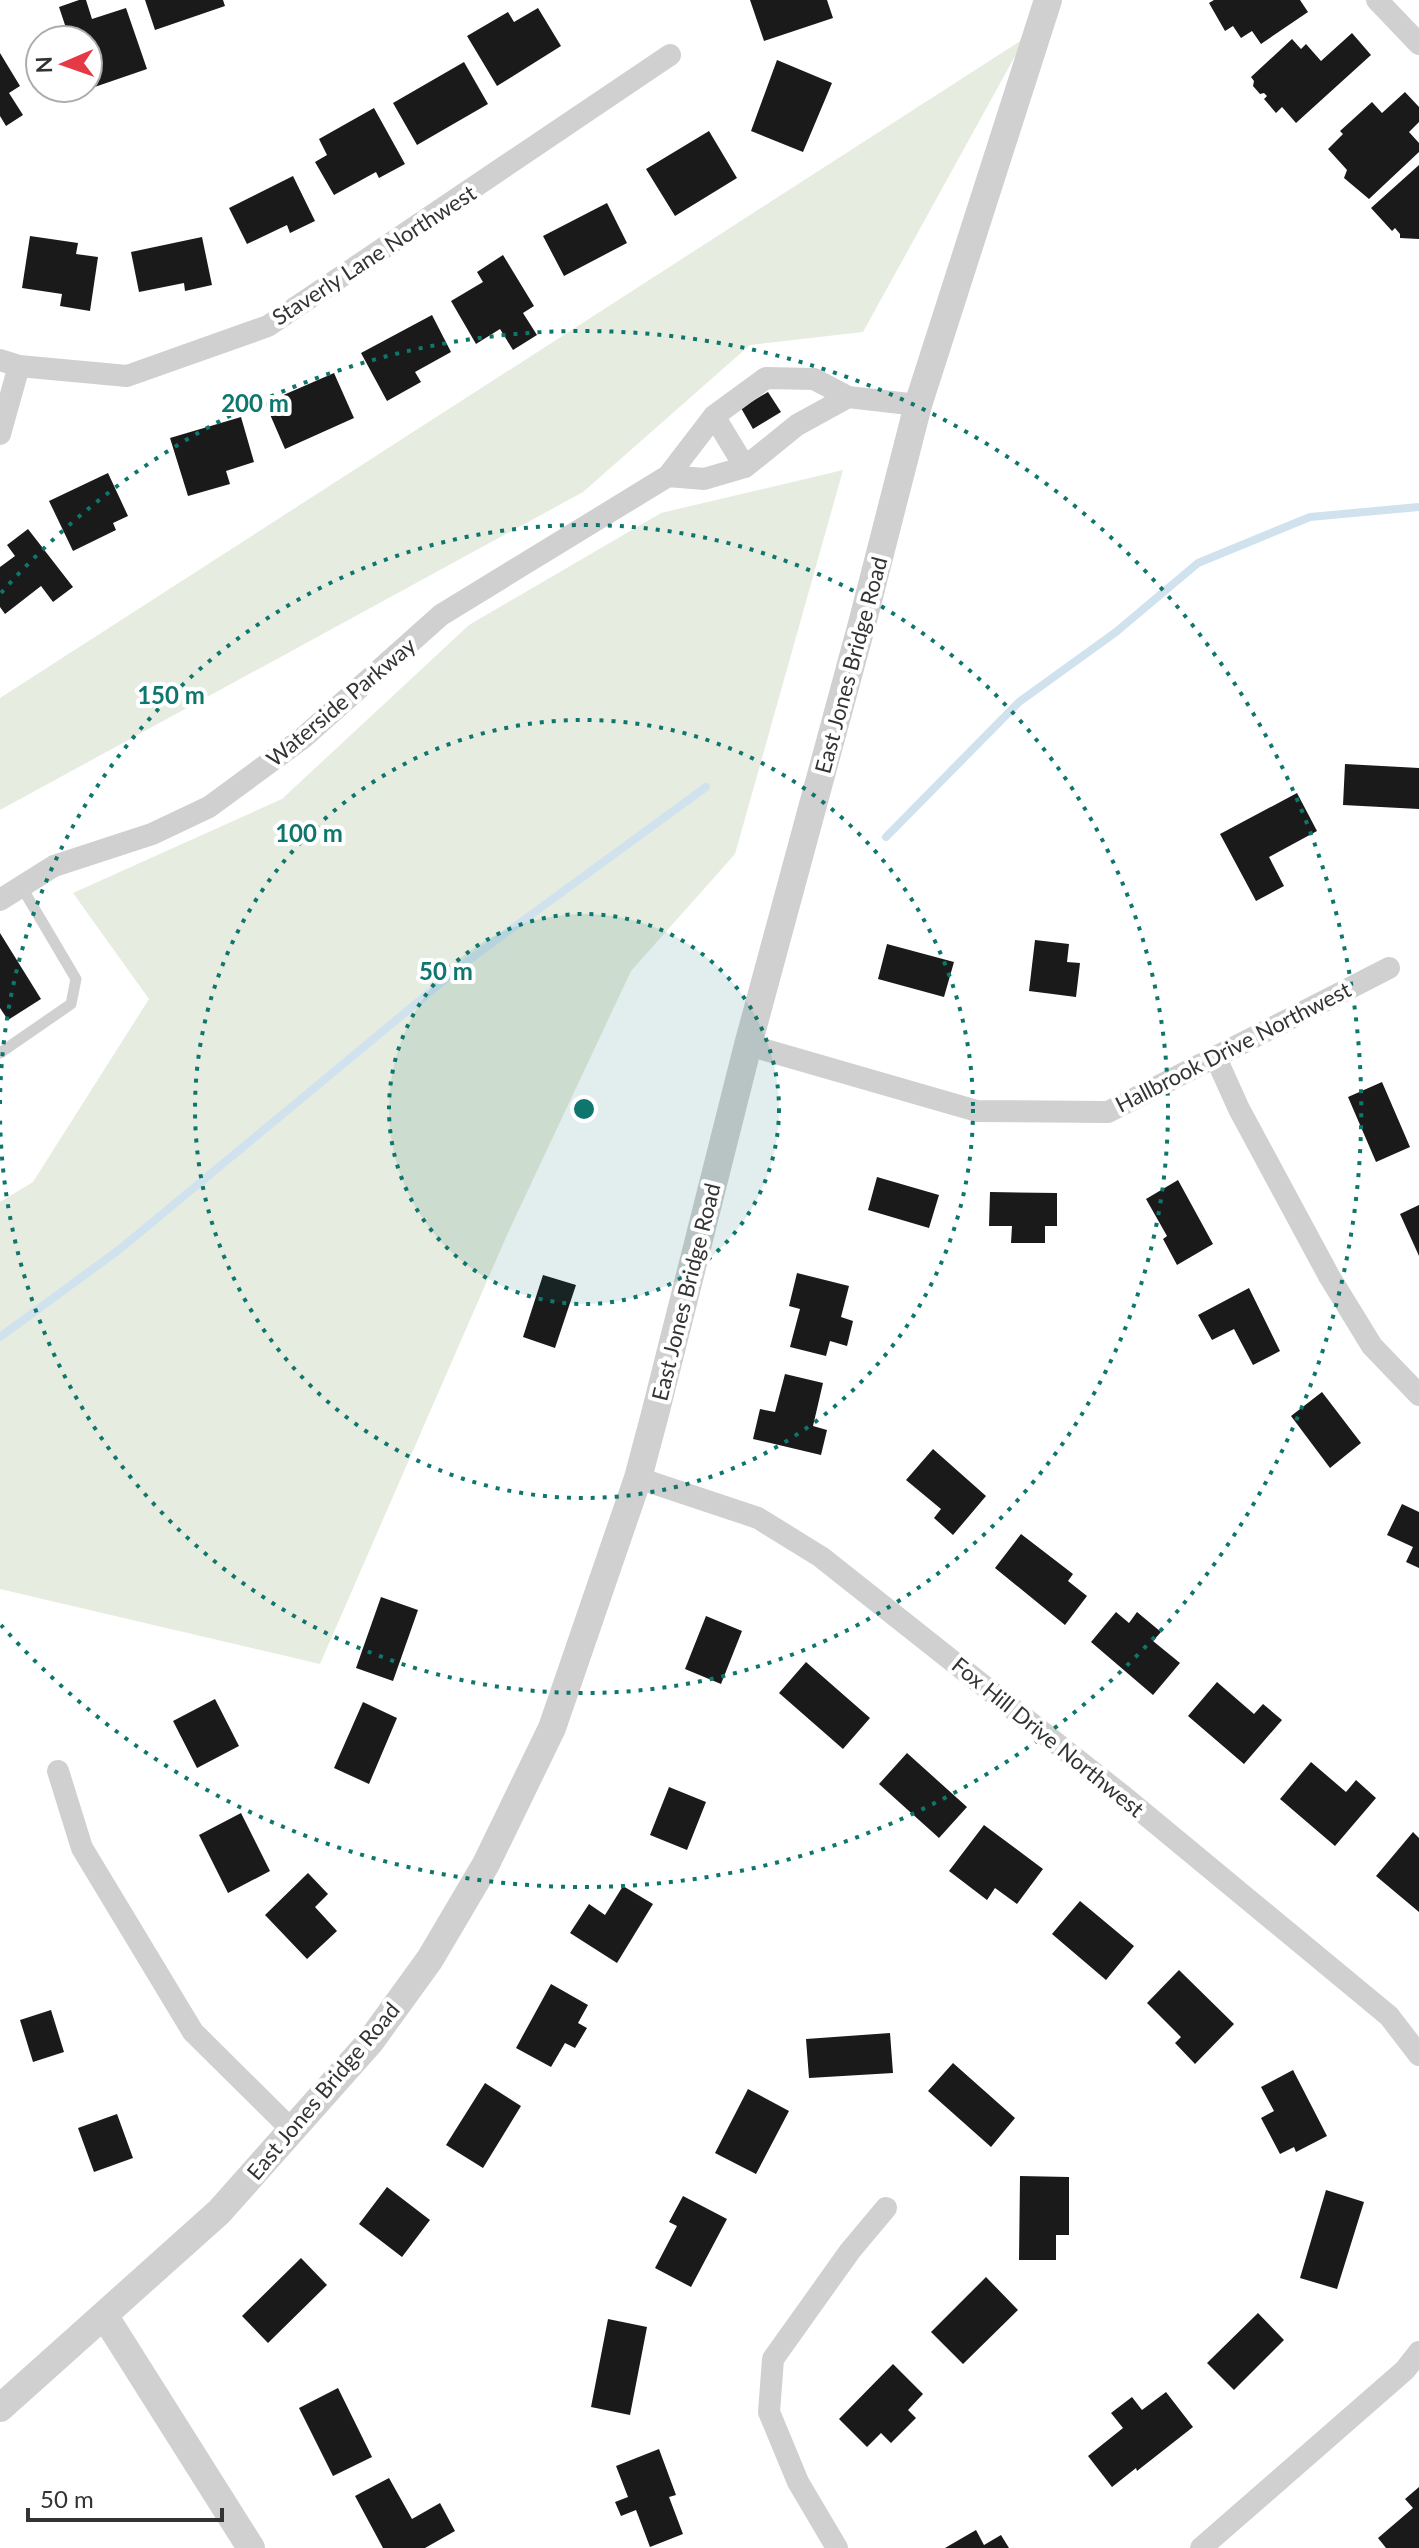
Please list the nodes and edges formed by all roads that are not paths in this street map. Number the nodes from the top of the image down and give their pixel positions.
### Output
1 (1048, 0) edge
2 (1377, 0) edge
3 (1419, 44) edge
4 (670, 55) dead end
5 (10, 363) edge
6 (848, 397) junction
7 (918, 405) junction
8 (714, 416) junction
9 (0, 434) edge
10 (745, 467) junction
11 (668, 476) junction
12 (21, 886) junction
13 (0, 900) edge
14 (1389, 968) dead end
15 (748, 1045) junction
16 (0, 1053) edge
17 (1216, 1058) junction
18 (1419, 1395) edge
19 (638, 1478) junction
20 (58, 1771) dead end
21 (1419, 2055) edge
22 (293, 2131) junction
23 (886, 2208) dead end
24 (104, 2315) junction
25 (1419, 2352) edge
26 (0, 2408) edge
27 (251, 2548) edge
28 (837, 2548) edge
29 (1201, 2548) edge

1 - 7 street, East Jones Bridge Road
2 - 3 street
4 - 5 street, Staverly Lane Northwest
5 - 9 street
6 - 7 street, Waterside Parkway
6 - 8 street, Waterside Parkway
6 - 10 street
7 - 15 street, East Jones Bridge Road
8 - 10 street
8 - 11 street, Waterside Parkway
10 - 11 street
11 - 12 street, Waterside Parkway
12 - 13 street, Waterside Parkway
12 - 16 lane
14 - 17 street, Hallbrook Drive Northwest
15 - 17 street, Hallbrook Drive Northwest
15 - 19 street, East Jones Bridge Road
17 - 18 street
19 - 21 street, Fox Hill Drive Northwest
19 - 22 street, East Jones Bridge Road
20 - 22 street
22 - 24 street, East Jones Bridge Road
23 - 28 street
24 - 26 street, East Jones Bridge Road
24 - 27 street
25 - 29 street

